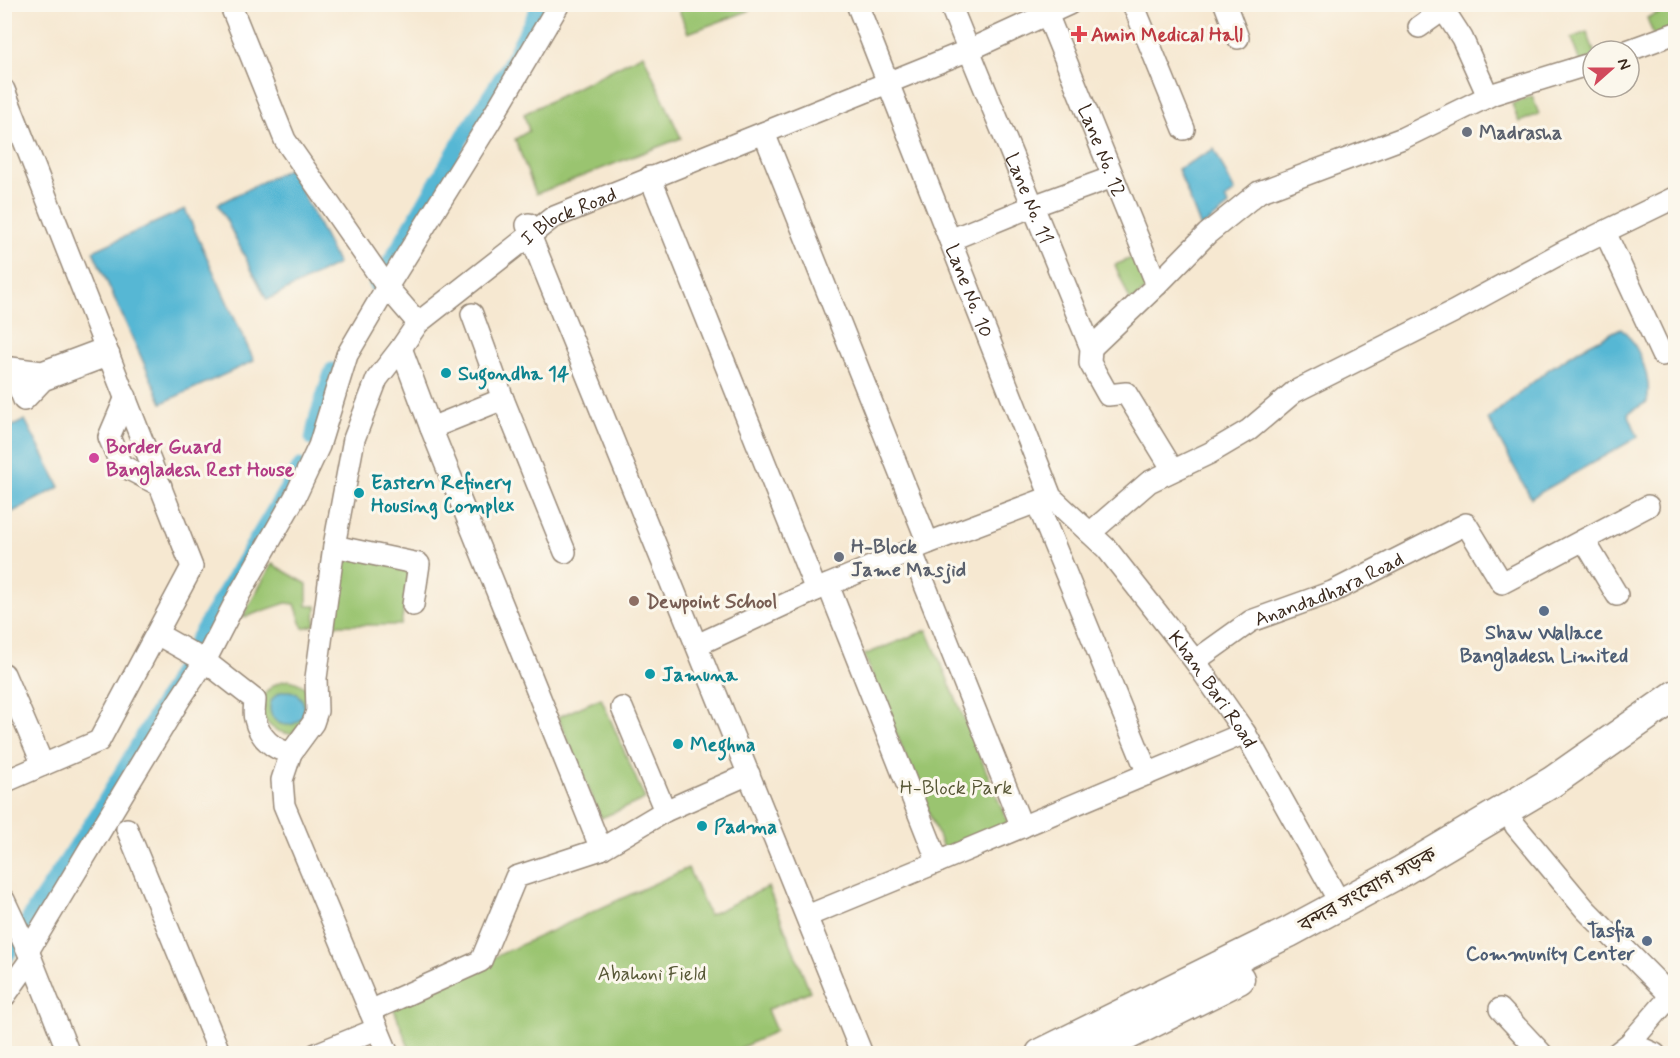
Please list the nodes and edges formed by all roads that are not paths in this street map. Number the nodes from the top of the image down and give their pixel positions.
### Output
1 (230, 4) edge
2 (559, 4) edge
3 (857, 4) edge
4 (950, 4) edge
5 (1069, 4) edge
6 (1133, 4) edge
7 (1225, 4) edge
8 (1045, 7) edge
9 (1441, 7) edge
10 (1419, 27) dead end
11 (1676, 33) edge
12 (1239, 38) dead end
13 (967, 45) junction
14 (1641, 46) edge
15 (1581, 67) edge
16 (886, 77) junction
17 (4, 90) edge
18 (1488, 96) junction
19 (1184, 129) dead end
20 (764, 133) junction
21 (650, 177) junction
22 (1113, 177) junction
23 (1674, 202) edge
24 (1033, 206) junction
25 (1605, 231) junction
26 (530, 234) junction
27 (950, 240) junction
28 (1157, 285) junction
29 (386, 286) junction
30 (472, 314) dead end
31 (418, 323) junction
32 (401, 348) junction
33 (1091, 348) junction
34 (1662, 355) dead end
35 (126, 397) junction
36 (503, 399) junction
37 (431, 428) junction
38 (1173, 470) junction
39 (161, 486) junction
40 (1044, 500) junction
41 (1648, 506) dead end
42 (1090, 533) junction
43 (1584, 540) junction
44 (334, 546) junction
45 (919, 547) junction
46 (565, 552) dead end
47 (822, 587) junction
48 (1617, 595) dead end
49 (413, 605) dead end
50 (157, 634) junction
51 (697, 645) junction
52 (205, 661) junction
53 (1195, 661) junction
54 (4, 674) edge
55 (1676, 695) edge
56 (622, 708) dead end
57 (1676, 716) edge
58 (1245, 733) junction
59 (291, 753) junction
60 (43, 765) junction
61 (749, 774) junction
62 (1148, 774) junction
63 (4, 782) edge
64 (665, 811) junction
65 (1515, 825) junction
66 (1022, 827) junction
67 (127, 829) dead end
68 (601, 849) junction
69 (938, 862) junction
70 (4, 900) edge
71 (1341, 905) junction
72 (807, 916) junction
73 (30, 955) junction
74 (1673, 993) edge
75 (4, 997) edge
76 (1500, 1009) dead end
77 (374, 1020) junction
78 (1623, 1048) edge
79 (69, 1053) edge
80 (220, 1053) edge
81 (316, 1053) edge
82 (388, 1053) edge
83 (862, 1053) edge
84 (1041, 1053) edge
85 (1089, 1053) edge
86 (1542, 1053) edge
87 (1655, 1053) edge

1 - 29 street
2 - 29 street
3 - 16 street, Lane No. 10
4 - 13 street, Lane No. 11
5 - 8 street, I Block Road
6 - 19 street
7 - 12 street
8 - 13 street, I Block Road
8 - 22 street, Lane No. 12
9 - 10 street
9 - 18 street
11 - 14 street
13 - 16 street, I Block Road
13 - 24 street, Lane No. 11
15 - 18 street
16 - 20 street, I Block Road
16 - 26 street, I Block Road
16 - 27 street, Lane No. 10
17 - 35 street
18 - 28 street
20 - 21 street, I Block Road
20 - 45 street
21 - 26 street, I Block Road
21 - 47 street
22 - 24 street
22 - 28 street, Lane No. 12
23 - 25 street
24 - 27 street
24 - 33 street, Lane No. 11
25 - 34 street
25 - 38 street
26 - 31 street
26 - 51 street
27 - 40 street, Lane No. 10
28 - 33 street
29 - 31 street
29 - 52 street
30 - 36 street
31 - 32 street
32 - 37 street
32 - 44 street
33 - 38 street, Lane No. 11
35 - 39 street
35 - 39 street
36 - 37 street
36 - 46 street
37 - 68 street
38 - 42 street
39 - 50 street
40 - 42 street, Khan Bari Road
40 - 45 street
40 - 62 street, Lane No. 10
41 - 43 street
42 - 53 street, Khan Bari Road
43 - 48 street
43 - 53 street, Anandadhara Road
44 - 49 street
44 - 59 street
45 - 47 street
45 - 66 street
47 - 51 street
47 - 69 street
50 - 52 street
50 - 60 street
51 - 61 street
52 - 59 street
52 - 73 street
53 - 58 street, Khan Bari Road
54 - 60 street
55 - 71 highway, বন্দর সংযোগ সড়ক
56 - 64 street
57 - 65 highway, বন্দর সংযোগ সড়ক
58 - 62 street
58 - 71 street, Khan Bari Road
59 - 77 street
60 - 63 street
61 - 64 street
61 - 72 street
62 - 66 street
64 - 68 street
65 - 74 street
65 - 85 highway, বন্দর সংযোগ সড়ক
66 - 69 street
67 - 80 street
68 - 77 street
69 - 72 street
70 - 73 street
71 - 84 highway, বন্দর সংযোগ সড়ক
72 - 83 street
73 - 75 street
73 - 79 street
74 - 78 street
76 - 86 street
77 - 81 street
77 - 82 street
78 - 87 street

